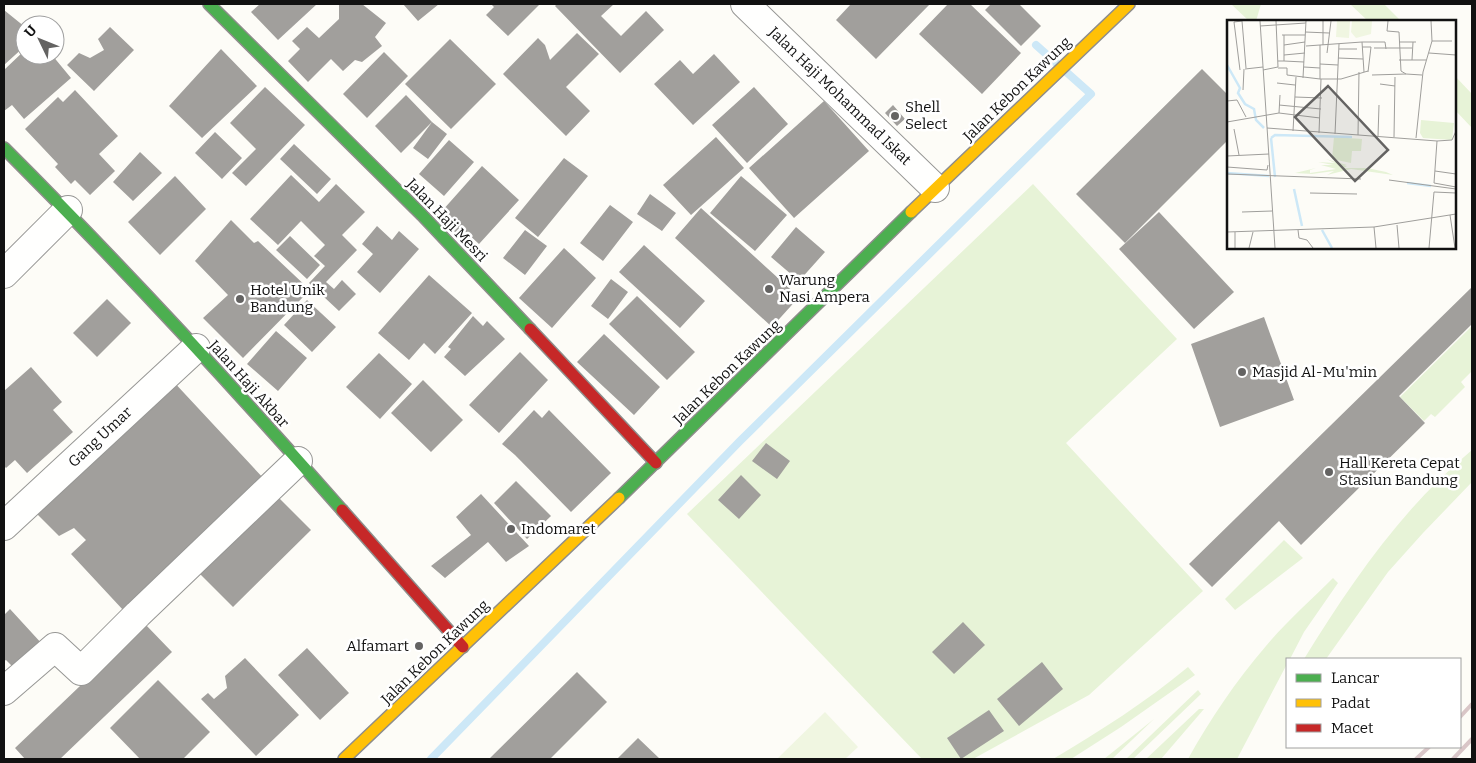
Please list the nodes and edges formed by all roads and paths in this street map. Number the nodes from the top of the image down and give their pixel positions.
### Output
1 (209, 4) edge
2 (745, 4) edge
3 (1128, 4) edge
4 (4, 148) edge
5 (935, 188) junction
6 (68, 210) junction
7 (4, 274) edge
8 (196, 348) junction
9 (298, 461) junction
10 (656, 463) junction
11 (4, 526) edge
12 (463, 647) junction
13 (4, 691) edge
14 (344, 759) edge

1 - 10 street, Jalan Haji Mesri
2 - 5 street, Jalan Haji Mohammad Iskat
3 - 5 street, Jalan Kebon Kawung
4 - 6 street, Jalan Haji Akbar
5 - 10 street, Jalan Kebon Kawung
6 - 7 street
6 - 8 street, Jalan Haji Akbar
8 - 9 street, Jalan Haji Akbar
8 - 11 street, Gang Umar
9 - 12 street, Jalan Haji Akbar
9 - 13 street
10 - 12 street, Jalan Kebon Kawung
12 - 14 street, Jalan Kebon Kawung

